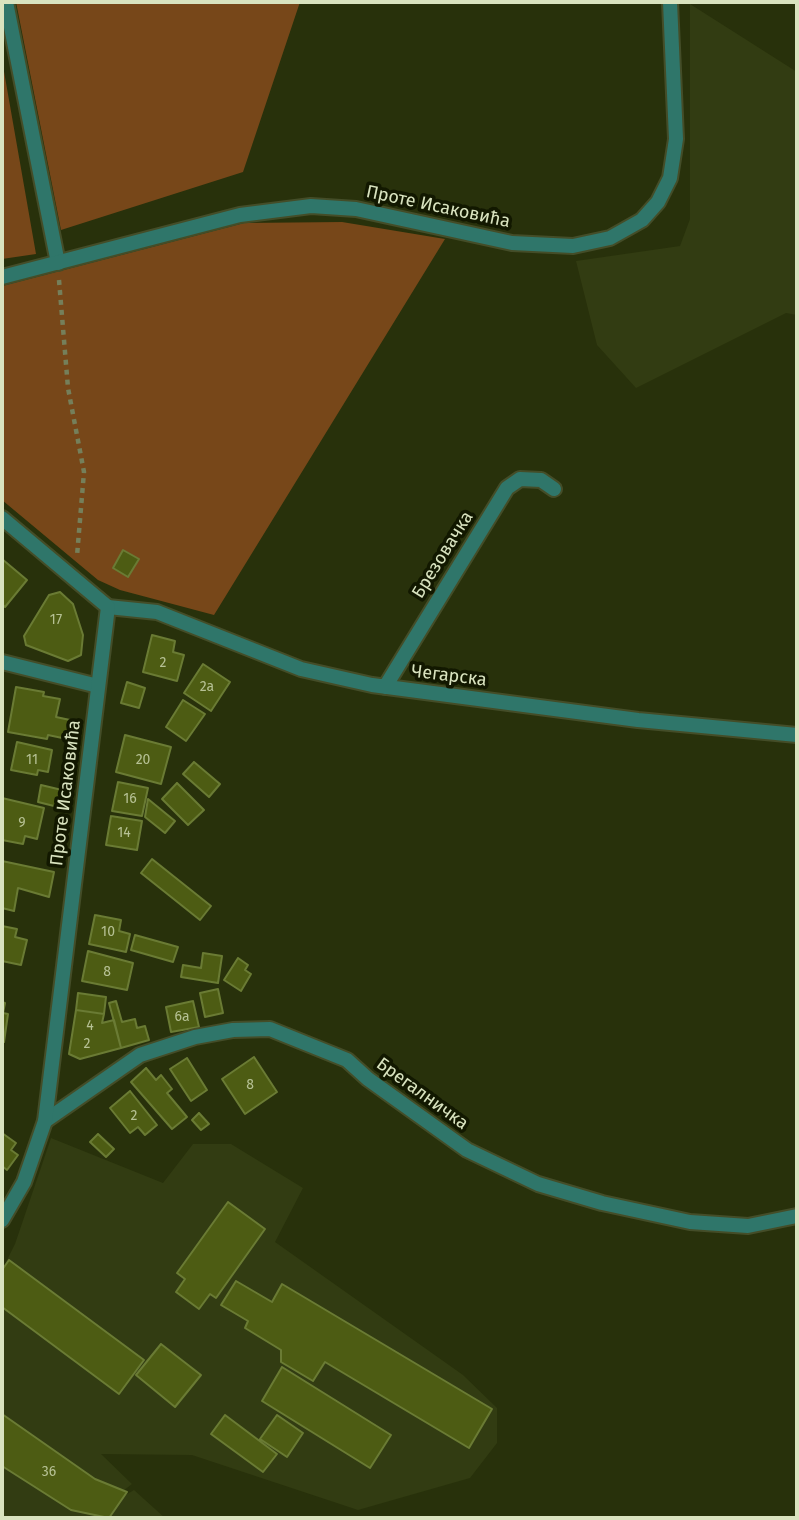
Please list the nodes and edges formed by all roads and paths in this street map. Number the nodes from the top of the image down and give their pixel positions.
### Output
1 (6, 2) edge
2 (670, 2) edge
3 (58, 262) junction
4 (2, 277) edge
5 (554, 489) dead end
6 (2, 518) edge
7 (74, 578) junction
8 (108, 607) junction
9 (2, 662) edge
10 (98, 686) junction
11 (385, 687) junction
12 (797, 735) edge
13 (45, 1121) junction
14 (797, 1216) edge
15 (2, 1220) edge

1 - 3 street
2 - 3 street, Проте Исаковића
3 - 4 street, Проте Исаковића
3 - 7 path
5 - 11 street, Брезовачка
6 - 7 street
7 - 8 street
8 - 10 street, Проте Исаковића
8 - 11 street, Чегарска
9 - 10 street
10 - 13 street, Проте Исаковића
11 - 12 street, Чегарска
13 - 14 street, Брегалничка
13 - 15 street, Проте Исаковића

